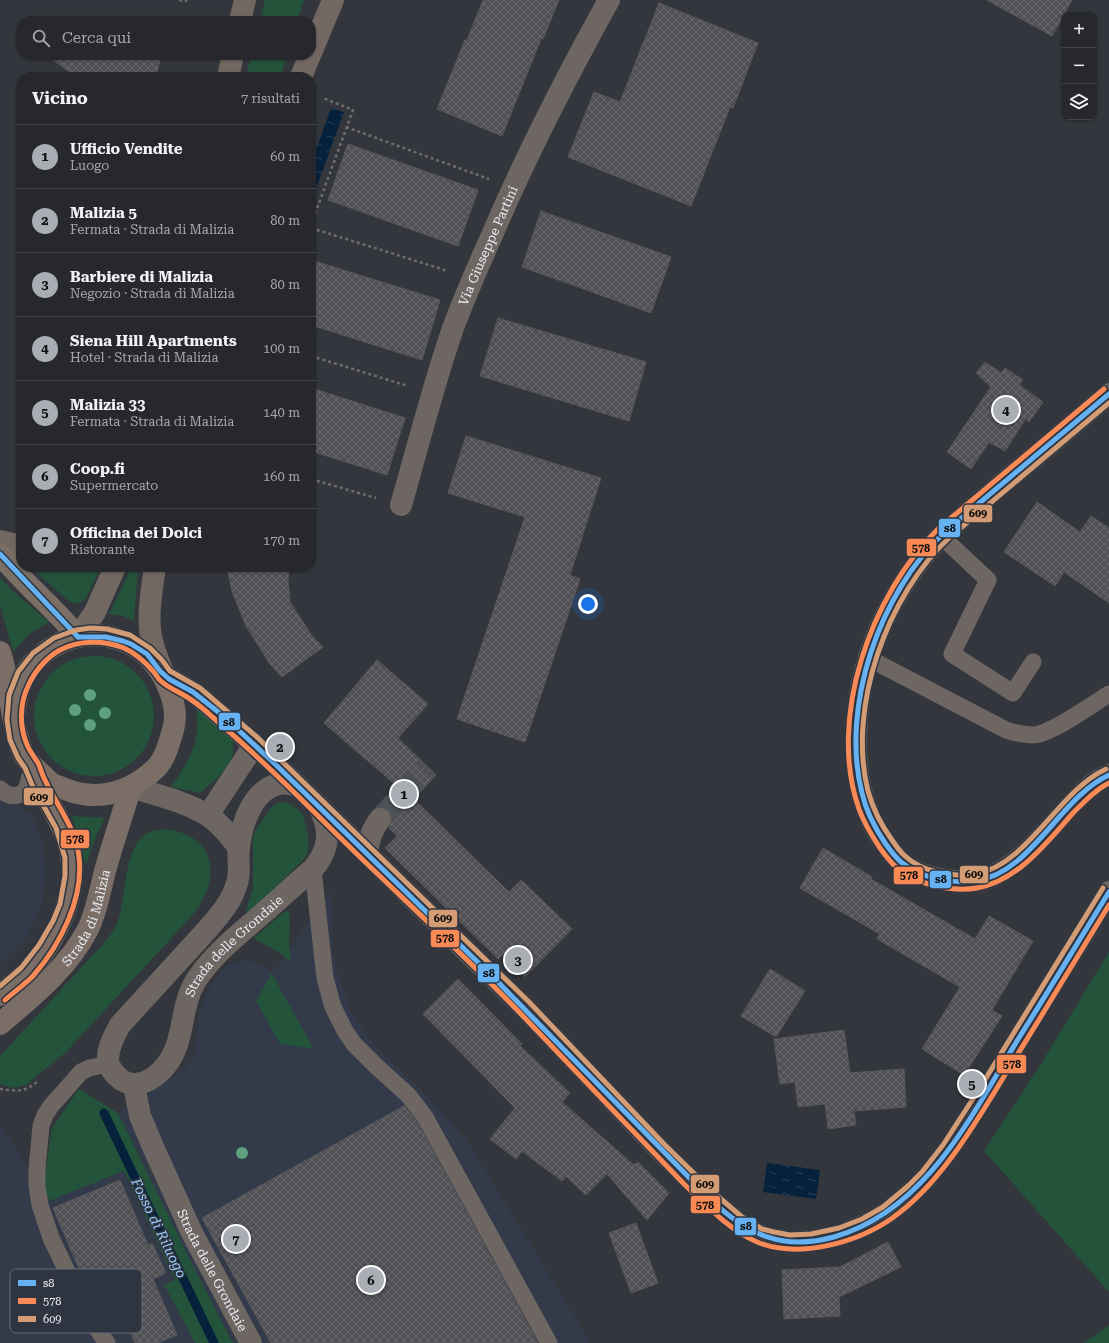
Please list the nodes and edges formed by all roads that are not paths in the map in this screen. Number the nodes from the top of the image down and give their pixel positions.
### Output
1 (245, 0) edge
2 (333, 0) edge
3 (609, 0) edge
4 (241, 16) edge
5 (316, 42) edge
6 (231, 60) edge
7 (308, 60) edge
8 (229, 72) edge
9 (303, 72) edge
10 (1109, 394) edge
11 (401, 505) road end
12 (941, 536) junction
13 (0, 541) edge
14 (16, 545) edge
15 (0, 554) edge
16 (113, 572) edge
17 (154, 572) edge
18 (78, 637) junction
19 (0, 652) edge
20 (868, 658) junction
21 (1033, 662) dead end
22 (165, 676) junction
23 (1109, 694) edge
24 (14, 720) junction
25 (253, 743) junction
26 (31, 765) junction
27 (1109, 775) edge
28 (297, 786) junction
29 (131, 787) junction
30 (0, 789) edge
31 (318, 806) junction
32 (208, 815) junction
33 (380, 819) tunnel mouth
34 (239, 848) junction
35 (367, 854) junction
36 (313, 869) junction
37 (1109, 892) edge
38 (0, 995) edge
39 (0, 1024) edge
40 (109, 1064) junction
41 (134, 1084) junction
42 (66, 1269) edge
43 (100, 1333) edge
44 (107, 1343) edge
45 (251, 1343) edge
46 (549, 1343) edge

1 - 4 main road
2 - 5 main road
3 - 11 street, Via Giuseppe Partini
6 - 8 main road
7 - 9 main road
10 - 12 street
12 - 20 street
12 - 21 lane
13 - 14 main road
15 - 18 main road
16 - 18 main road
17 - 22 main road
18 - 22 main road
18 - 24 main road
19 - 24 main road
20 - 23 lane
20 - 27 street
22 - 25 street
22 - 29 main road
24 - 26 main road
25 - 28 street
25 - 32 street
26 - 29 main road
26 - 30 lane
26 - 38 main road, Strada di Malizia
28 - 31 street
28 - 34 street
29 - 32 street
29 - 39 main road, Strada di Malizia
31 - 35 street
31 - 36 street, Strada delle Grondaie
32 - 34 street
33 - 35 street
34 - 40 street
35 - 37 street
36 - 41 street, Strada delle Grondaie
36 - 46 lane
40 - 41 street
40 - 42 lane
41 - 45 street, Strada delle Grondaie
43 - 44 lane

